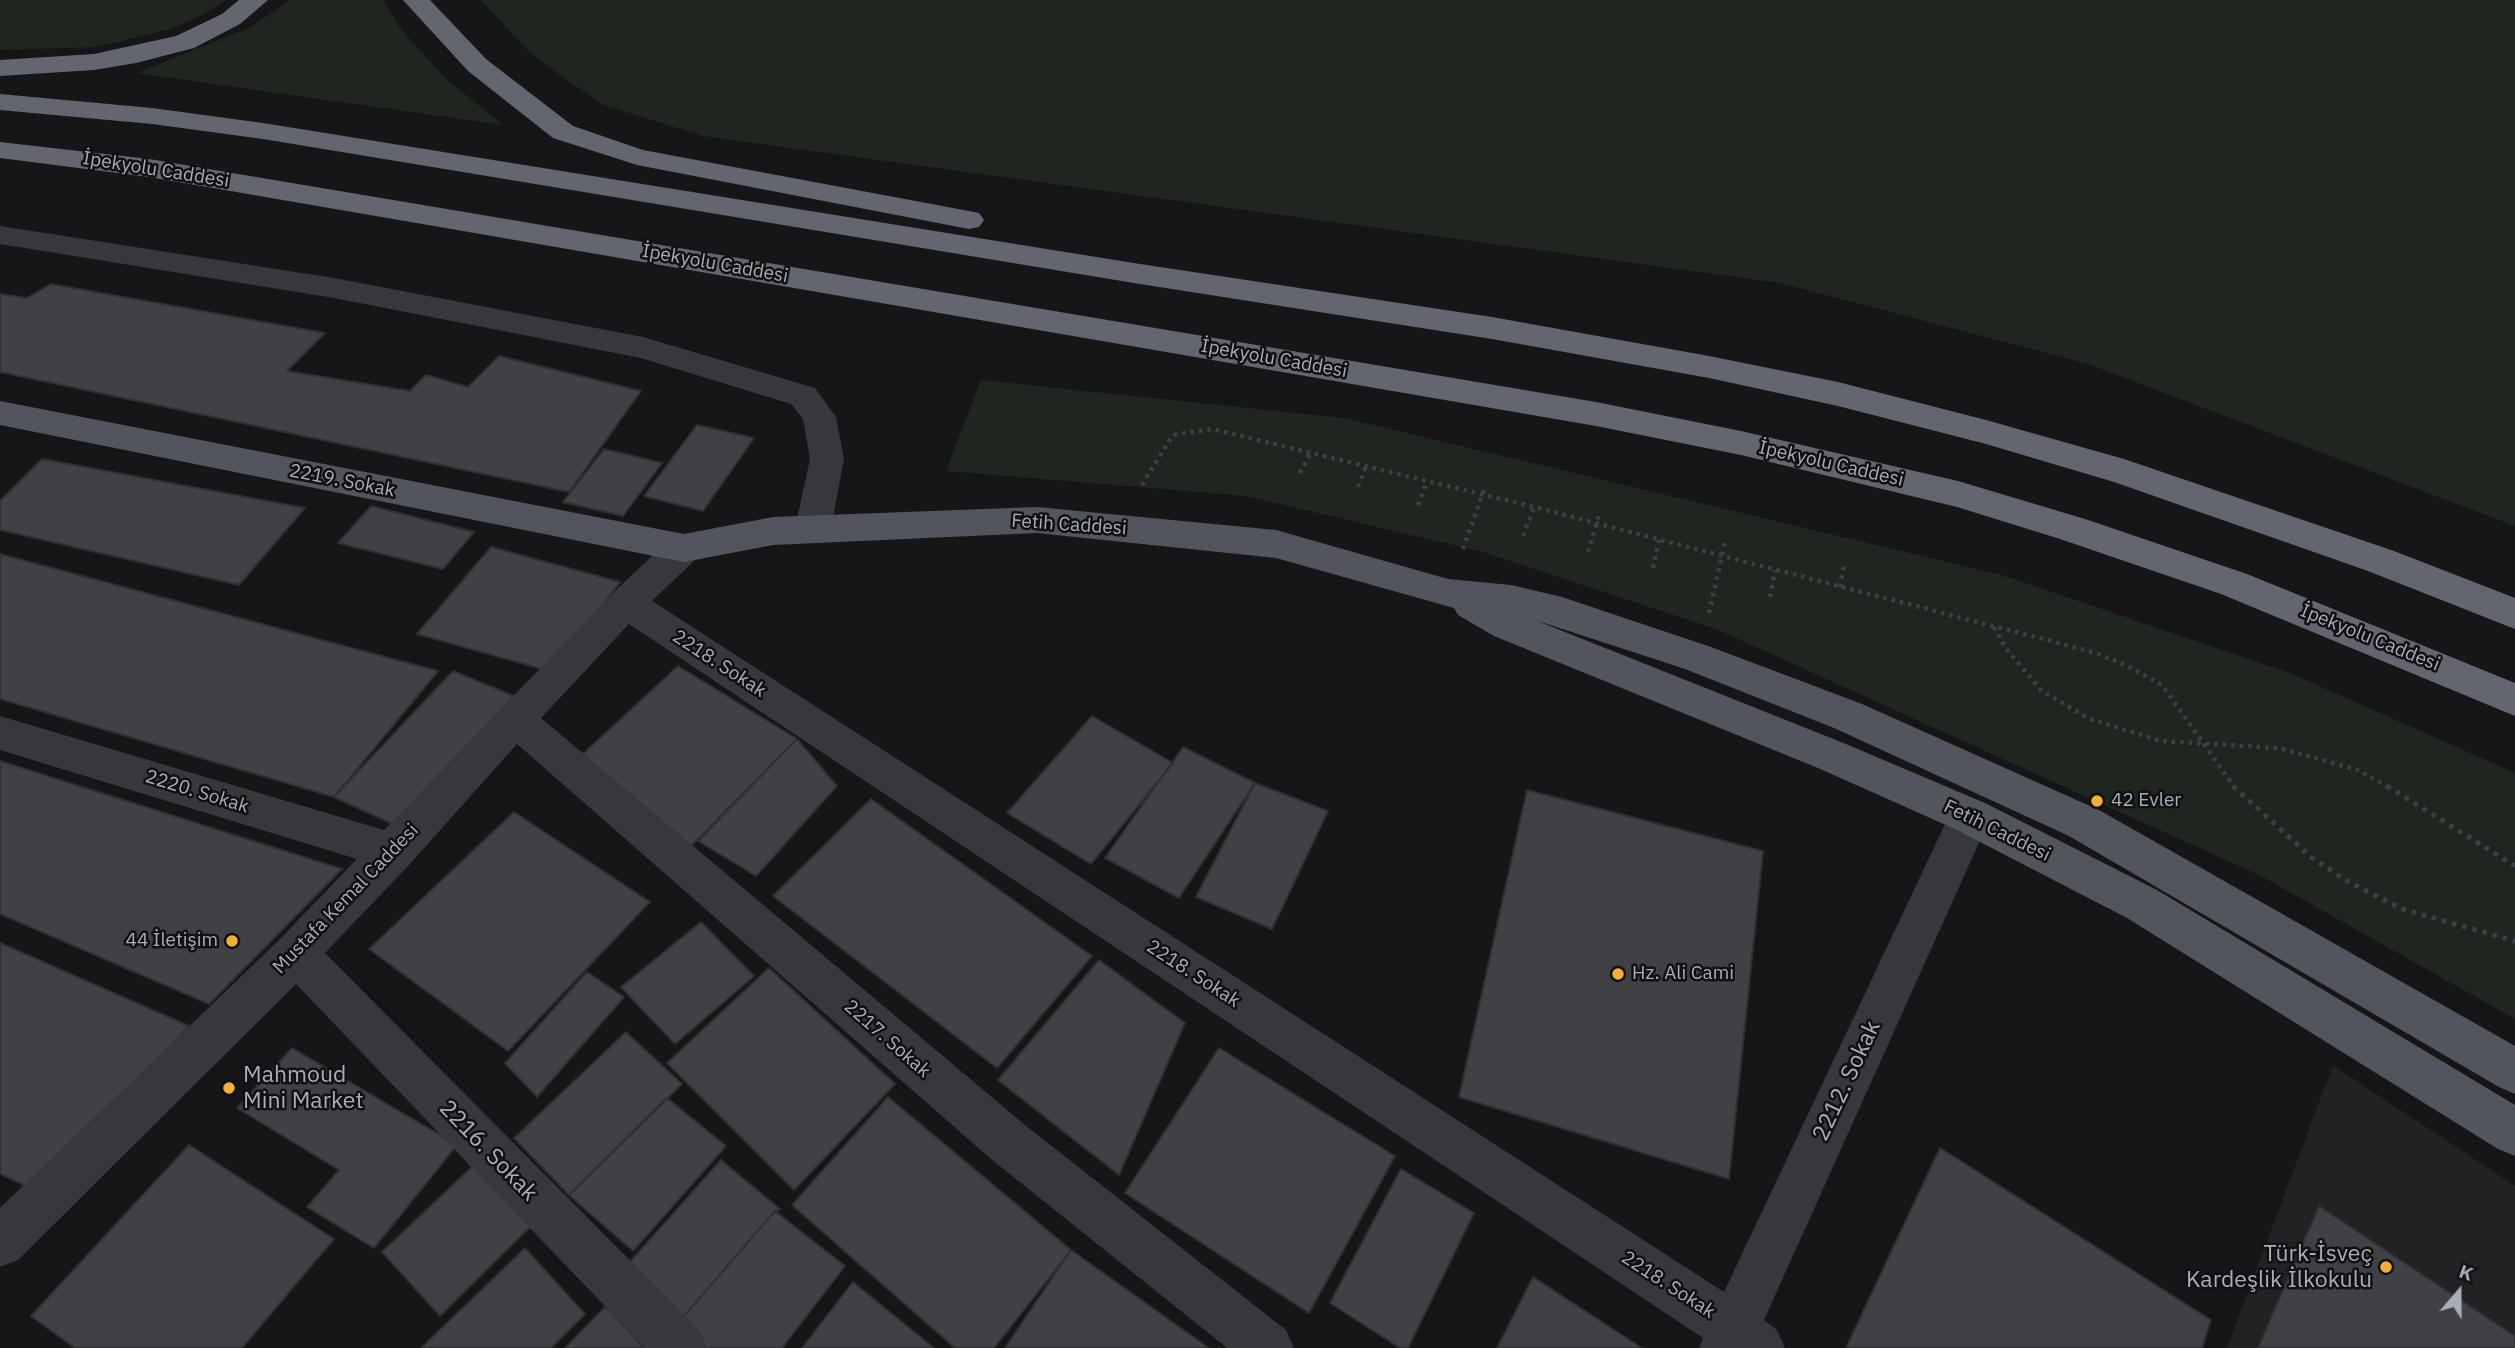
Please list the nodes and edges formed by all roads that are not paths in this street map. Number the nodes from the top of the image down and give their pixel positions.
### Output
1 (255, 0) edge
2 (416, 0) edge
3 (0, 68) edge
4 (0, 102) edge
5 (0, 150) edge
6 (0, 235) edge
7 (1140, 274) junction
8 (0, 414) edge
9 (813, 528) junction
10 (684, 548) junction
11 (1448, 593) junction
12 (626, 603) junction
13 (2515, 614) edge
14 (2317, 616) junction
15 (2515, 700) edge
16 (515, 719) junction
17 (2515, 729) edge
18 (0, 733) edge
19 (1976, 796) junction
20 (394, 852) junction
21 (296, 954) junction
22 (2515, 1071) edge
23 (2515, 1132) edge
24 (4, 1233) edge
25 (1739, 1341) edge
26 (681, 1348) edge
27 (1268, 1348) edge

1 - 3 highway
2 - 7 highway
4 - 7 highway
5 - 14 highway, İpekyolu Caddesi
6 - 9 street
7 - 13 highway
8 - 10 main road, 2219. Sokak
9 - 10 main road, Fetih Caddesi
9 - 11 main road, Fetih Caddesi
10 - 12 street, Mustafa Kemal Caddesi
11 - 19 main road, Fetih Caddesi
11 - 19 main road, Fetih Caddesi
12 - 16 street, Mustafa Kemal Caddesi
12 - 25 street, 2218. Sokak
14 - 15 highway, İpekyolu Caddesi
14 - 17 highway
16 - 20 street, Mustafa Kemal Caddesi
16 - 27 street, 2217. Sokak
18 - 20 street, 2220. Sokak
19 - 22 main road, Fetih Caddesi
19 - 23 main road, Fetih Caddesi
19 - 25 street, 2212. Sokak
20 - 21 street, Mustafa Kemal Caddesi
21 - 24 street, Mustafa Kemal Caddesi
21 - 26 street, 2216. Sokak

